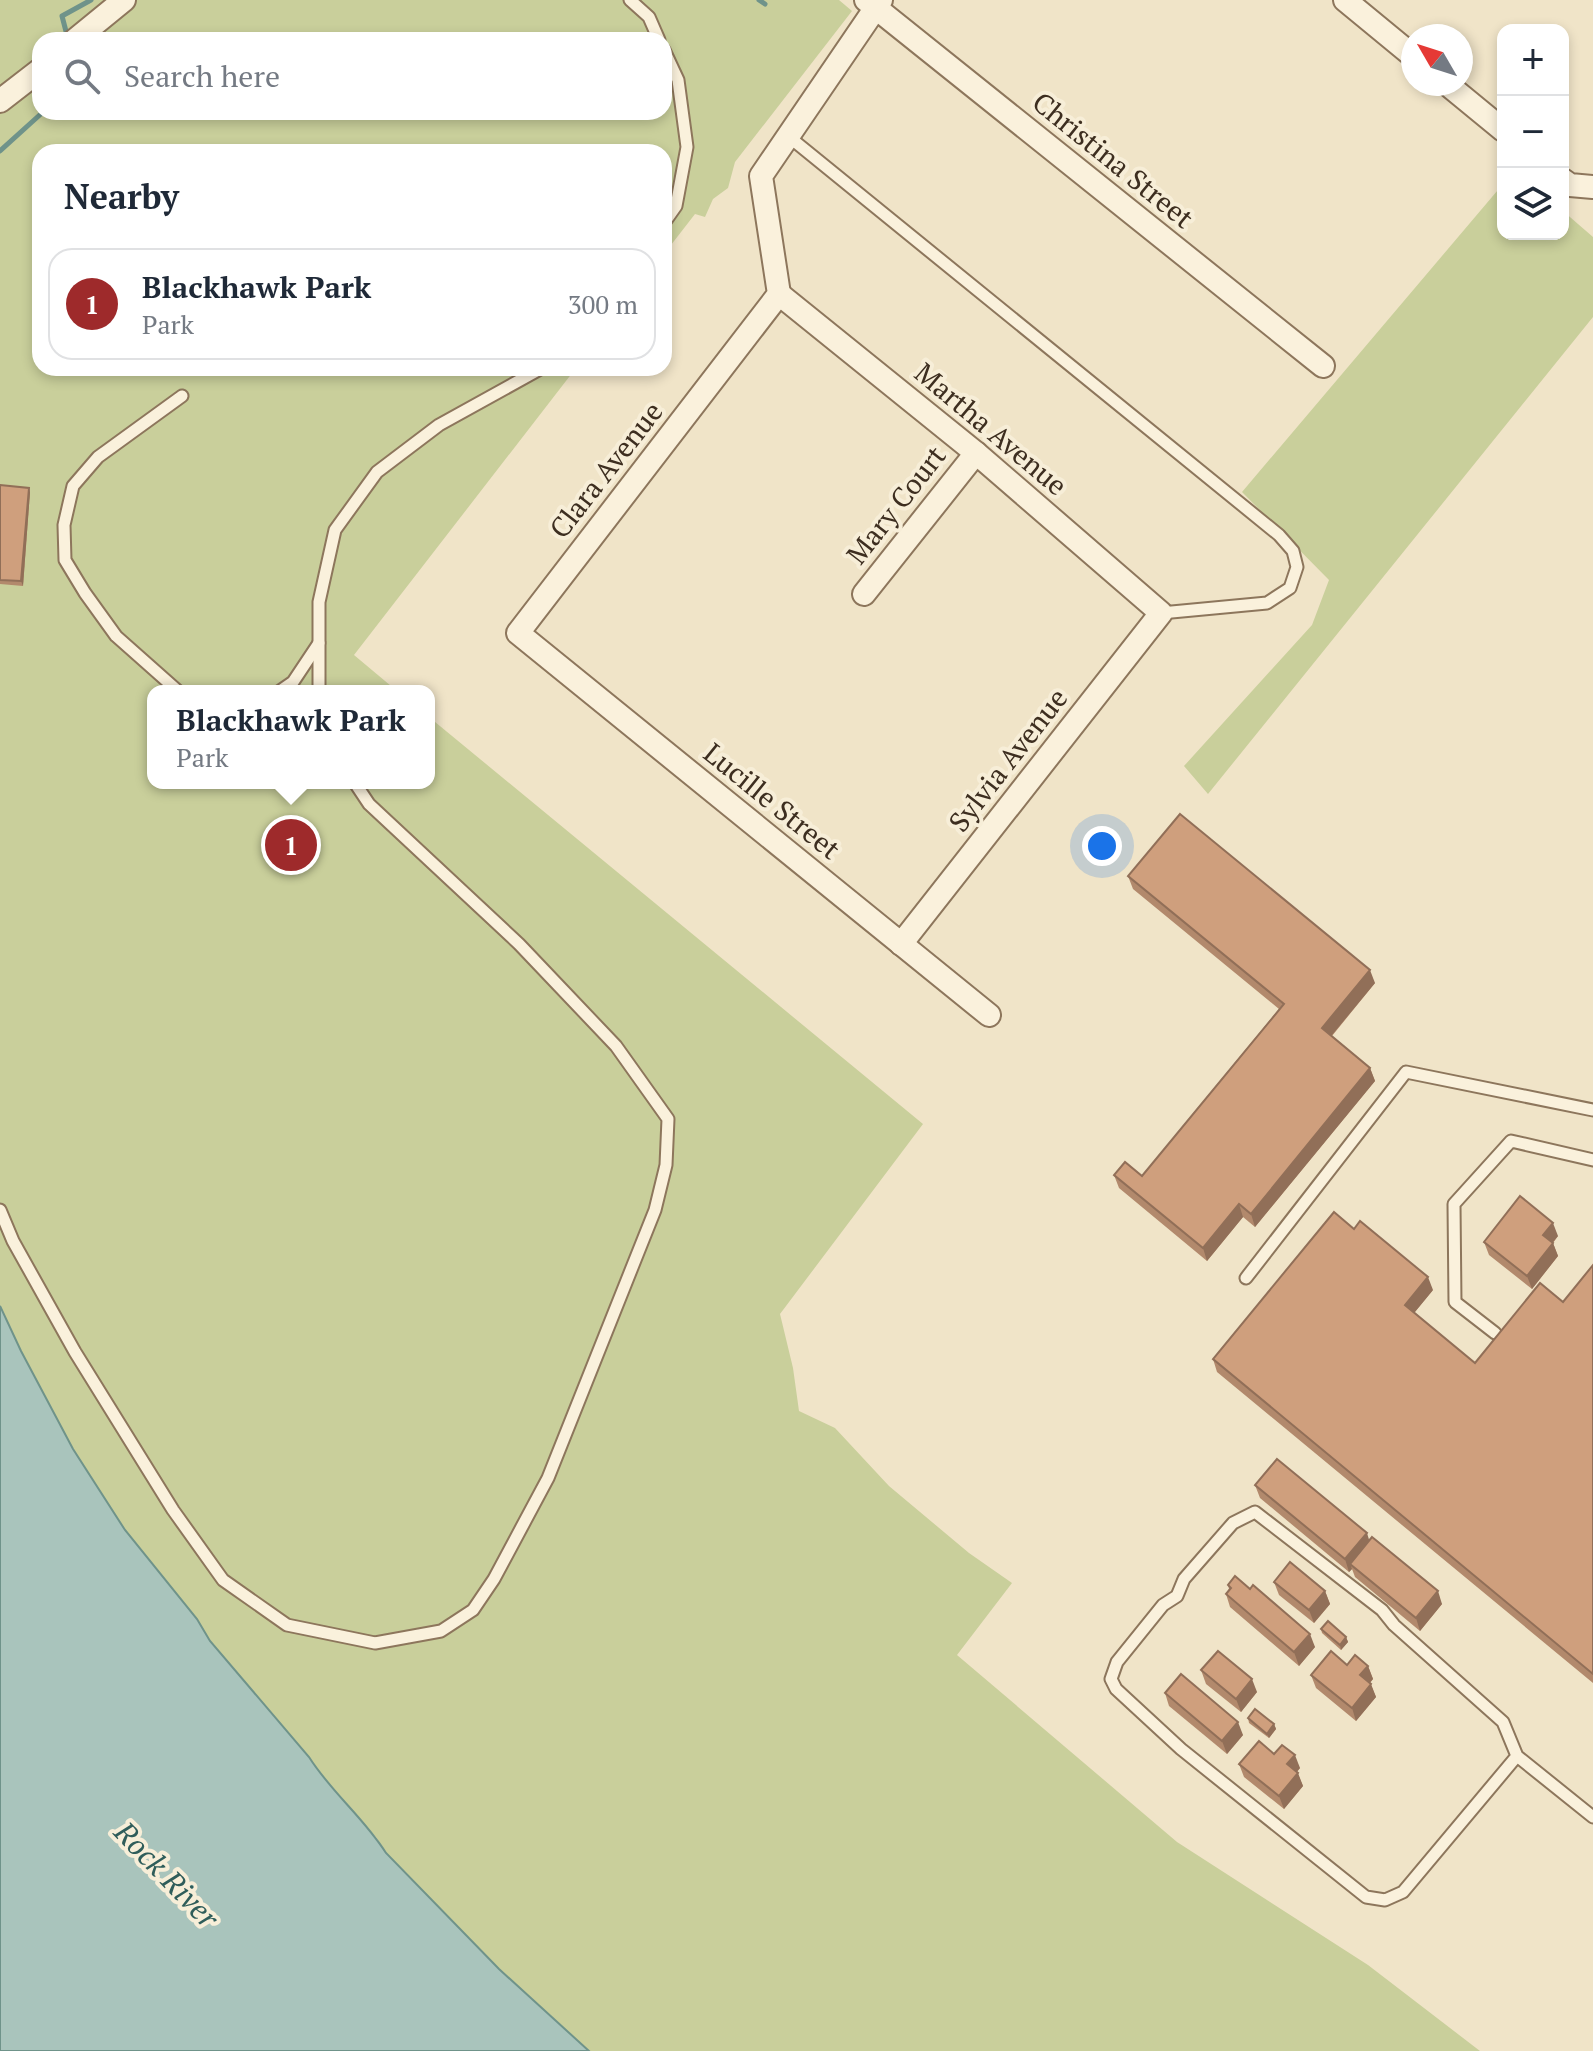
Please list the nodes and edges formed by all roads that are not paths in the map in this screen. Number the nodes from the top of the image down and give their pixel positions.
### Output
1 (124, 0) edge
2 (630, 0) edge
3 (1345, 0) edge
4 (874, 3) edge
5 (85, 32) edge
6 (656, 32) edge
7 (1401, 46) edge
8 (672, 67) edge
9 (32, 76) edge
10 (1462, 96) edge
11 (0, 101) edge
12 (1497, 125) edge
13 (788, 136) junction
14 (1569, 184) edge
15 (1593, 187) edge
16 (672, 212) edge
17 (779, 294) junction
18 (1323, 366) dead end
19 (528, 376) edge
20 (182, 396) dead end
21 (976, 453) junction
22 (864, 594) dead end
23 (1161, 613) junction
24 (518, 633) joint
25 (319, 643) junction
26 (171, 685) edge
27 (289, 685) edge
28 (319, 685) edge
29 (359, 789) edge
30 (901, 944) junction
31 (989, 1015) dead end
32 (1593, 1110) edge
33 (1593, 1160) edge
34 (0, 1210) edge
35 (1246, 1278) dead end
36 (1495, 1333) edge
37 (1517, 1756) junction
38 (1593, 1817) edge

1 - 5 street
2 - 6 lane
3 - 7 street
4 - 13 street
4 - 18 street, Christina Street
8 - 16 lane
9 - 11 street
10 - 12 street
13 - 17 street
13 - 23 lane
14 - 15 street
17 - 21 street, Martha Avenue
17 - 24 street, Clara Avenue
19 - 25 lane
20 - 26 lane
21 - 22 street, Mary Court
21 - 23 street, Martha Avenue
23 - 30 street, Sylvia Avenue
24 - 30 street, Lucille Street
25 - 27 lane
25 - 28 lane
29 - 34 lane
30 - 31 street, Lucille Street
32 - 35 lane
33 - 36 lane
37 - 37 lane
37 - 38 lane

